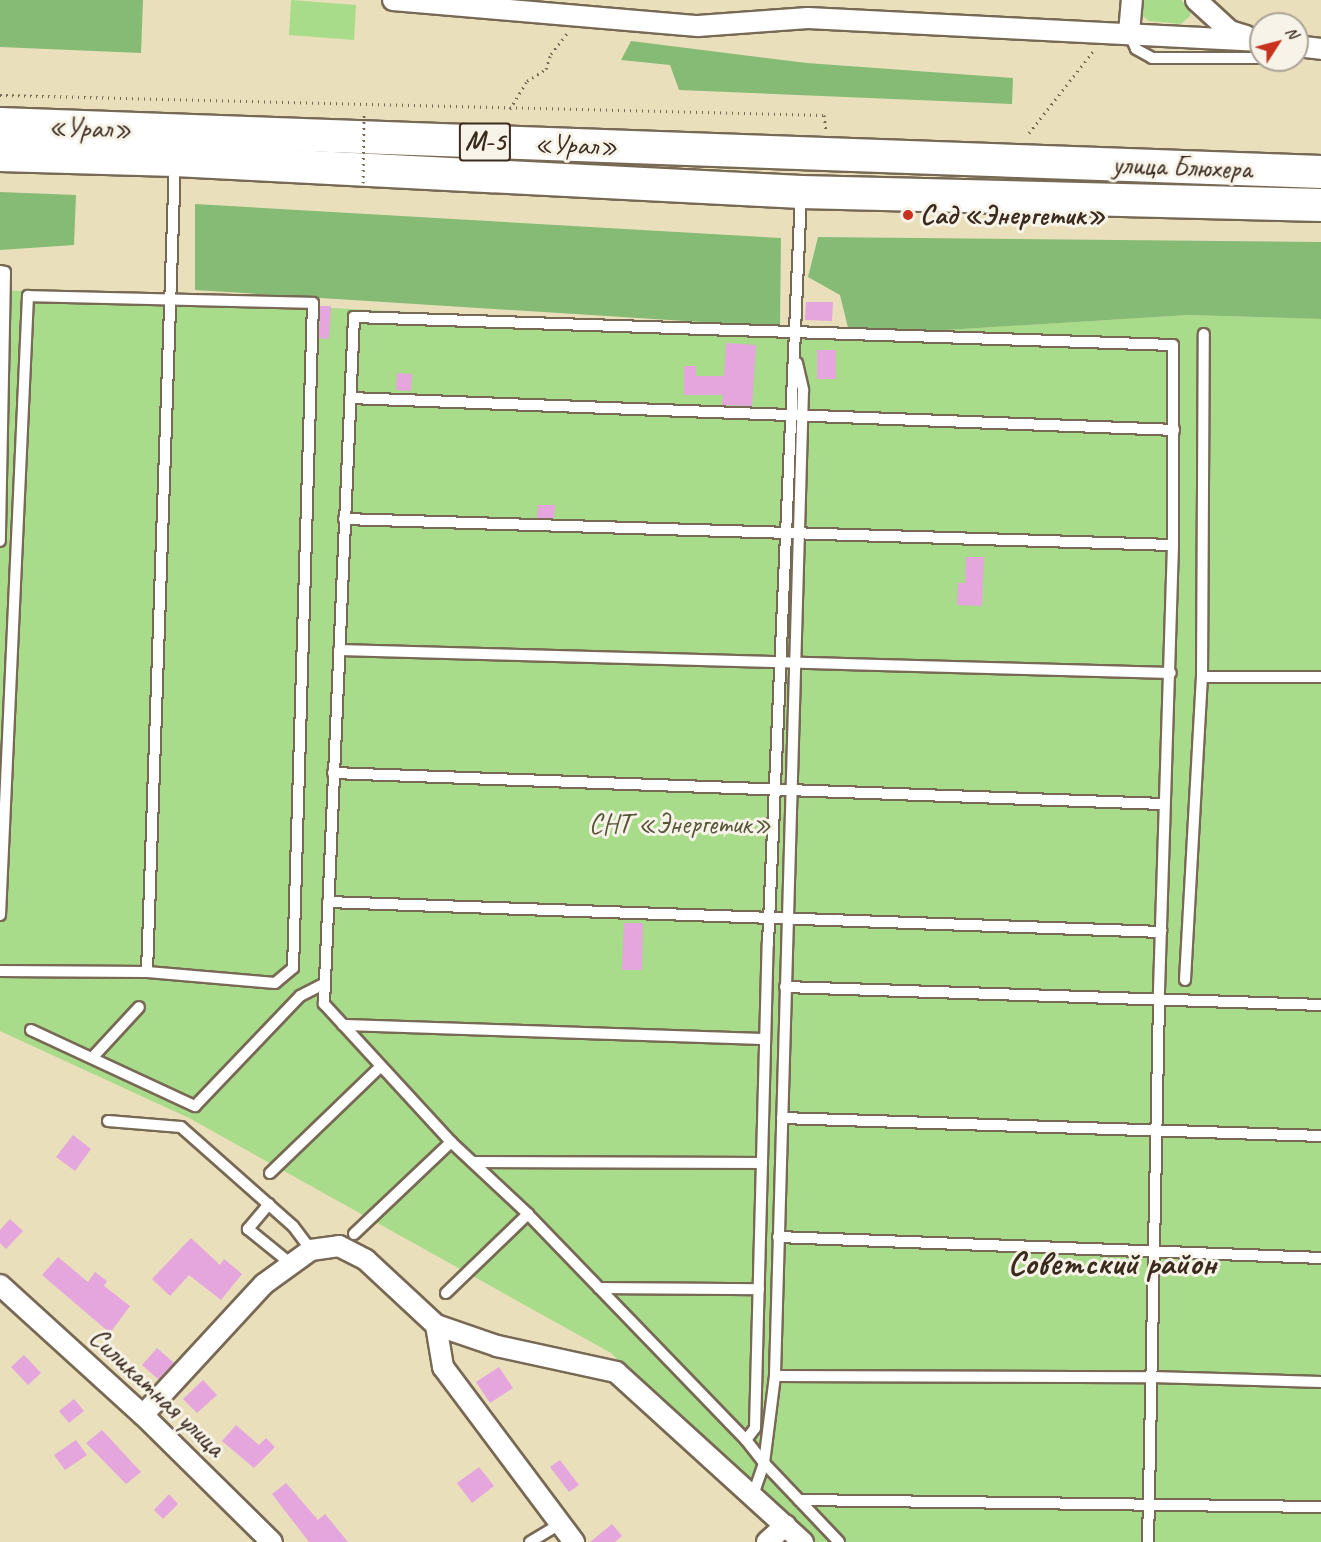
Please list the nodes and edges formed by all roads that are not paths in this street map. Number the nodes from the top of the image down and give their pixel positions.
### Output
1 (393, 0) edge
2 (1132, 0) edge
3 (1205, 5) edge
4 (1129, 33) junction
5 (1249, 37) edge
6 (1249, 40) edge
7 (1249, 58) edge
8 (0, 124) edge
9 (0, 155) edge
10 (175, 160) junction
11 (1043, 161) joint
12 (1321, 172) edge
13 (801, 192) junction
14 (1044, 198) joint
15 (1321, 205) edge
16 (0, 271) edge
17 (172, 298) junction
18 (794, 331) junction
19 (1204, 334) dead end
20 (350, 398) junction
21 (796, 415) junction
22 (1174, 430) junction
23 (344, 519) junction
24 (0, 525) edge
25 (785, 533) junction
26 (798, 533) junction
27 (0, 541) edge
28 (1173, 545) junction
29 (339, 650) junction
30 (779, 663) junction
31 (795, 663) junction
32 (1171, 674) junction
33 (1202, 677) junction
34 (1321, 677) edge
35 (333, 773) junction
36 (774, 790) junction
37 (791, 791) junction
38 (1164, 804) junction
39 (328, 902) junction
40 (0, 915) edge
41 (769, 918) junction
42 (787, 918) junction
43 (1161, 932) junction
44 (0, 970) edge
45 (147, 972) junction
46 (1185, 980) dead end
47 (324, 984) junction
48 (785, 987) junction
49 (1159, 1002) junction
50 (1321, 1005) edge
51 (139, 1007) dead end
52 (343, 1025) junction
53 (31, 1030) dead end
54 (765, 1039) junction
55 (92, 1058) junction
56 (381, 1066) junction
57 (782, 1118) junction
58 (108, 1121) dead end
59 (1157, 1132) junction
60 (1321, 1136) edge
61 (452, 1142) junction
62 (473, 1162) junction
63 (762, 1163) junction
64 (270, 1173) dead end
65 (269, 1204) junction
66 (528, 1214) junction
67 (354, 1233) dead end
68 (778, 1237) junction
69 (311, 1250) junction
70 (1156, 1253) junction
71 (1321, 1258) edge
72 (291, 1264) junction
73 (0, 1285) edge
74 (599, 1288) junction
75 (759, 1289) junction
76 (446, 1293) dead end
77 (436, 1325) junction
78 (776, 1376) junction
79 (1152, 1377) junction
80 (1321, 1382) edge
81 (143, 1415) junction
82 (746, 1440) junction
83 (764, 1463) junction
84 (752, 1498) junction
85 (799, 1500) junction
86 (1149, 1504) junction
87 (1321, 1507) edge
88 (560, 1524) junction
89 (786, 1525) junction
90 (272, 1542) edge
91 (530, 1542) edge
92 (574, 1542) edge
93 (767, 1542) edge
94 (803, 1542) edge
95 (839, 1542) edge
96 (1148, 1542) edge

1 - 4 street
2 - 4 street
3 - 5 street
4 - 6 street
4 - 7 lane
8 - 11 main road, «Урал» / М-5
9 - 10 main road, «Урал» / М-5
10 - 13 main road, «Урал» / М-5
10 - 17 lane
11 - 12 main road, улица Блюхера
13 - 14 main road, «Урал» / М-5
13 - 18 lane
14 - 15 main road, улица Блюхера
16 - 24 lane
17 - 40 lane
17 - 45 lane
17 - 45 lane
18 - 20 lane
18 - 21 lane
18 - 22 lane
19 - 33 lane
20 - 21 lane
20 - 23 lane
21 - 22 lane
21 - 25 lane
21 - 26 lane
22 - 28 lane
23 - 25 lane
23 - 29 lane
24 - 27 lane
25 - 26 lane
25 - 30 lane
26 - 28 lane
26 - 31 lane
28 - 32 lane
29 - 30 lane
29 - 35 lane
30 - 31 lane
30 - 36 lane
31 - 32 lane
31 - 37 lane
32 - 38 lane
33 - 34 lane
33 - 46 lane
35 - 36 lane
35 - 39 lane
36 - 37 lane
36 - 41 lane
37 - 38 lane
37 - 42 lane
38 - 43 lane
39 - 41 lane
39 - 47 lane
41 - 42 lane
41 - 54 lane
42 - 43 lane
42 - 48 lane
43 - 49 lane
44 - 45 lane
47 - 52 lane
47 - 55 lane
48 - 49 lane
48 - 57 lane
49 - 50 lane
49 - 59 lane
51 - 55 lane
52 - 54 lane
52 - 56 lane
53 - 55 lane
54 - 63 lane
56 - 61 lane
56 - 64 lane
57 - 59 lane
57 - 68 lane
58 - 65 lane
59 - 60 lane
59 - 70 lane
61 - 62 lane
61 - 67 lane
62 - 63 lane
62 - 66 lane
63 - 75 lane
65 - 69 lane
65 - 72 lane
66 - 74 lane
66 - 76 lane
68 - 70 lane
68 - 78 lane
69 - 72 street
69 - 77 street
70 - 71 lane
70 - 79 lane
72 - 81 street
73 - 81 street, Силикатная улица
74 - 75 lane
74 - 82 lane
75 - 82 lane
77 - 84 street
77 - 88 street
78 - 79 lane
78 - 83 lane
79 - 80 lane
79 - 86 lane
81 - 90 street, Силикатная улица
82 - 83 lane
83 - 84 lane
83 - 85 lane
84 - 89 street
85 - 86 lane
85 - 95 lane
86 - 87 lane
86 - 96 lane
88 - 91 lane
88 - 92 street
89 - 93 street
89 - 94 street

